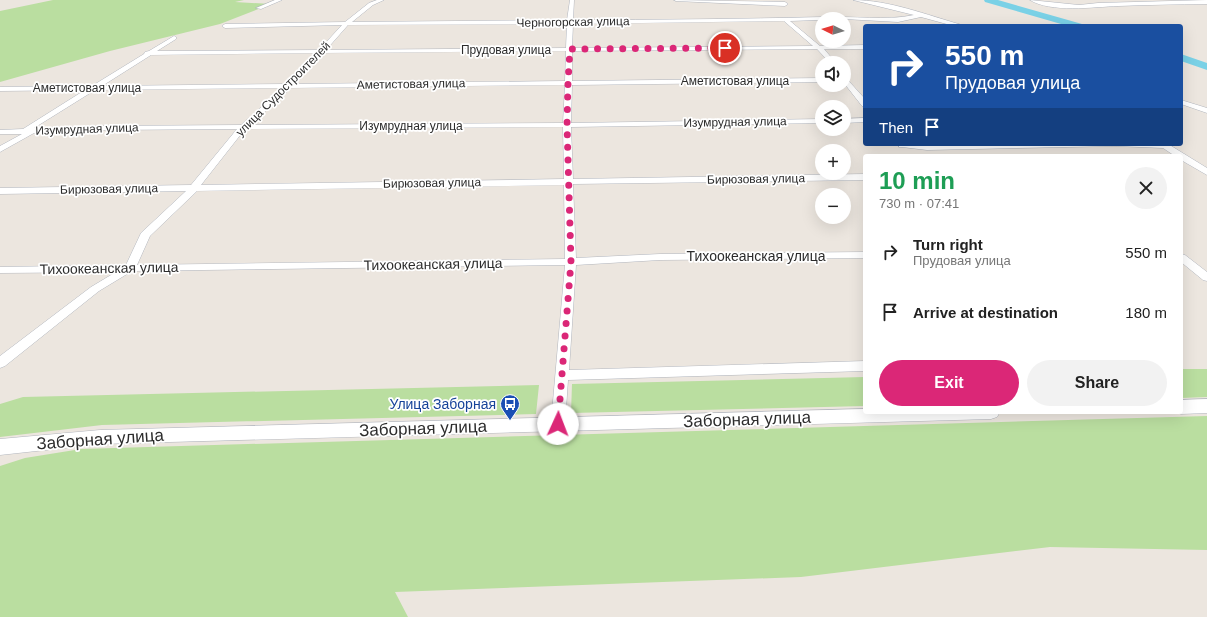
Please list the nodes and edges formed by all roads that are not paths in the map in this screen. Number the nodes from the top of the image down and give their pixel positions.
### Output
1 (280, 0) edge
2 (382, 0) edge
3 (572, 0) edge
4 (676, 0) edge
5 (855, 0) edge
6 (1032, 0) edge
7 (1132, 0) edge
8 (1205, 2) edge
9 (785, 4) dead end
10 (1149, 5) junction
11 (259, 8) dead end
12 (921, 15) junction
13 (786, 20) junction
14 (570, 23) junction
15 (346, 24) junction
16 (953, 24) edge
17 (225, 26) dead end
18 (174, 38) dead end
19 (815, 44) edge
20 (851, 46) edge
21 (863, 46) edge
22 (815, 47) edge
23 (820, 48) edge
24 (570, 49) junction
25 (322, 52) junction
26 (147, 53) junction
27 (827, 56) edge
28 (815, 80) edge
29 (568, 82) junction
30 (289, 86) junction
31 (95, 88) junction
32 (851, 88) edge
33 (0, 89) edge
34 (863, 102) edge
35 (1183, 103) edge
36 (1207, 111) edge
37 (863, 120) edge
38 (815, 121) edge
39 (851, 121) edge
40 (567, 125) junction
41 (243, 127) junction
42 (29, 131) junction
43 (0, 132) edge
44 (903, 146) edge
45 (919, 146) edge
46 (984, 146) edge
47 (1040, 146) edge
48 (1165, 146) edge
49 (0, 150) edge
50 (1049, 152) dead end
51 (909, 154) edge
52 (1178, 154) edge
53 (1183, 157) edge
54 (1207, 172) edge
55 (863, 177) edge
56 (569, 180) junction
57 (194, 188) junction
58 (0, 191) edge
59 (863, 255) edge
60 (1183, 259) edge
61 (571, 262) junction
62 (130, 268) junction
63 (0, 270) edge
64 (1207, 278) edge
65 (0, 363) edge
66 (863, 366) edge
67 (561, 375) junction
68 (1207, 406) edge
69 (1183, 407) edge
70 (919, 414) edge
71 (558, 424) junction
72 (0, 447) edge

1 - 11 street
2 - 15 street, улица Судостроителей
3 - 14 street
4 - 9 street
5 - 12 street
6 - 10 street
7 - 10 street
8 - 10 street
12 - 13 street, Черногорская улица
12 - 16 street
13 - 14 street, Черногорская улица
13 - 19 street
14 - 15 street, Черногорская улица
14 - 24 street
15 - 17 street, Черногорская улица
15 - 25 street, улица Судостроителей
18 - 26 street
20 - 21 street, Прудовая улица
22 - 24 street, Прудовая улица
23 - 27 street
24 - 25 street, Прудовая улица
24 - 29 street
25 - 26 street, Прудовая улица
25 - 30 street, улица Судостроителей
26 - 31 street
28 - 29 street, Аметистовая улица
29 - 30 street, Аметистовая улица
29 - 40 street
30 - 31 street, Аметистовая улица
30 - 41 street, улица Судостроителей
31 - 33 street, Аметистовая улица
31 - 42 street
32 - 34 street
35 - 36 street
37 - 39 street
38 - 40 street, Изумрудная улица
40 - 41 street, Изумрудная улица
40 - 56 street
41 - 42 street, Изумрудная улица
41 - 57 street, улица Судостроителей
42 - 43 street, Изумрудная улица
42 - 49 street
44 - 51 street
45 - 46 street
47 - 50 street
48 - 52 street
53 - 54 street
55 - 56 street, Бирюзовая улица
56 - 57 street, Бирюзовая улица
56 - 61 street
57 - 58 street, Бирюзовая улица
57 - 62 street, улица Судостроителей
59 - 61 street, Тихоокеанская улица
60 - 64 street
61 - 62 street, Тихоокеанская улица
61 - 67 street
62 - 63 street, Тихоокеанская улица
62 - 65 street
66 - 67 street
67 - 71 street
68 - 69 street
70 - 71 street, Заборная улица
71 - 72 street, Заборная улица

